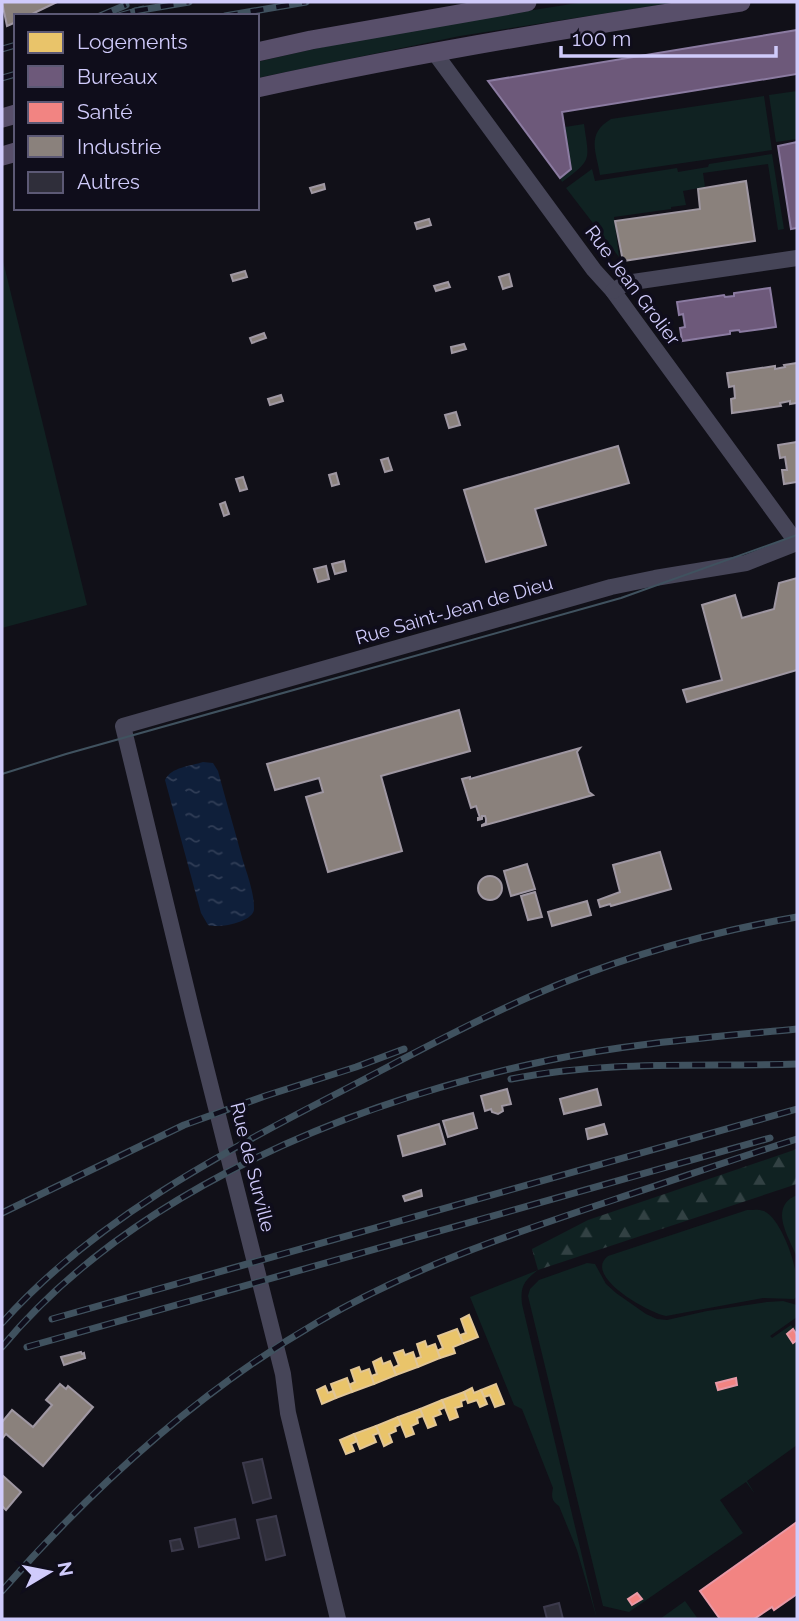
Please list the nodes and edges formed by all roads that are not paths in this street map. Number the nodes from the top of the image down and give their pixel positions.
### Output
1 (527, 2) edge
2 (741, 2) edge
3 (259, 52) edge
4 (434, 52) junction
5 (259, 88) edge
6 (797, 258) edge
7 (613, 291) junction
8 (797, 543) edge
9 (123, 726) joint
10 (338, 1619) edge

1 - 3 main road
2 - 4 main road
4 - 5 main road
4 - 7 street, Rue Jean Grolier
6 - 7 street
7 - 8 street, Rue Jean Grolier
8 - 9 street, Rue Saint-Jean de Dieu
9 - 10 street, Rue de Surville

